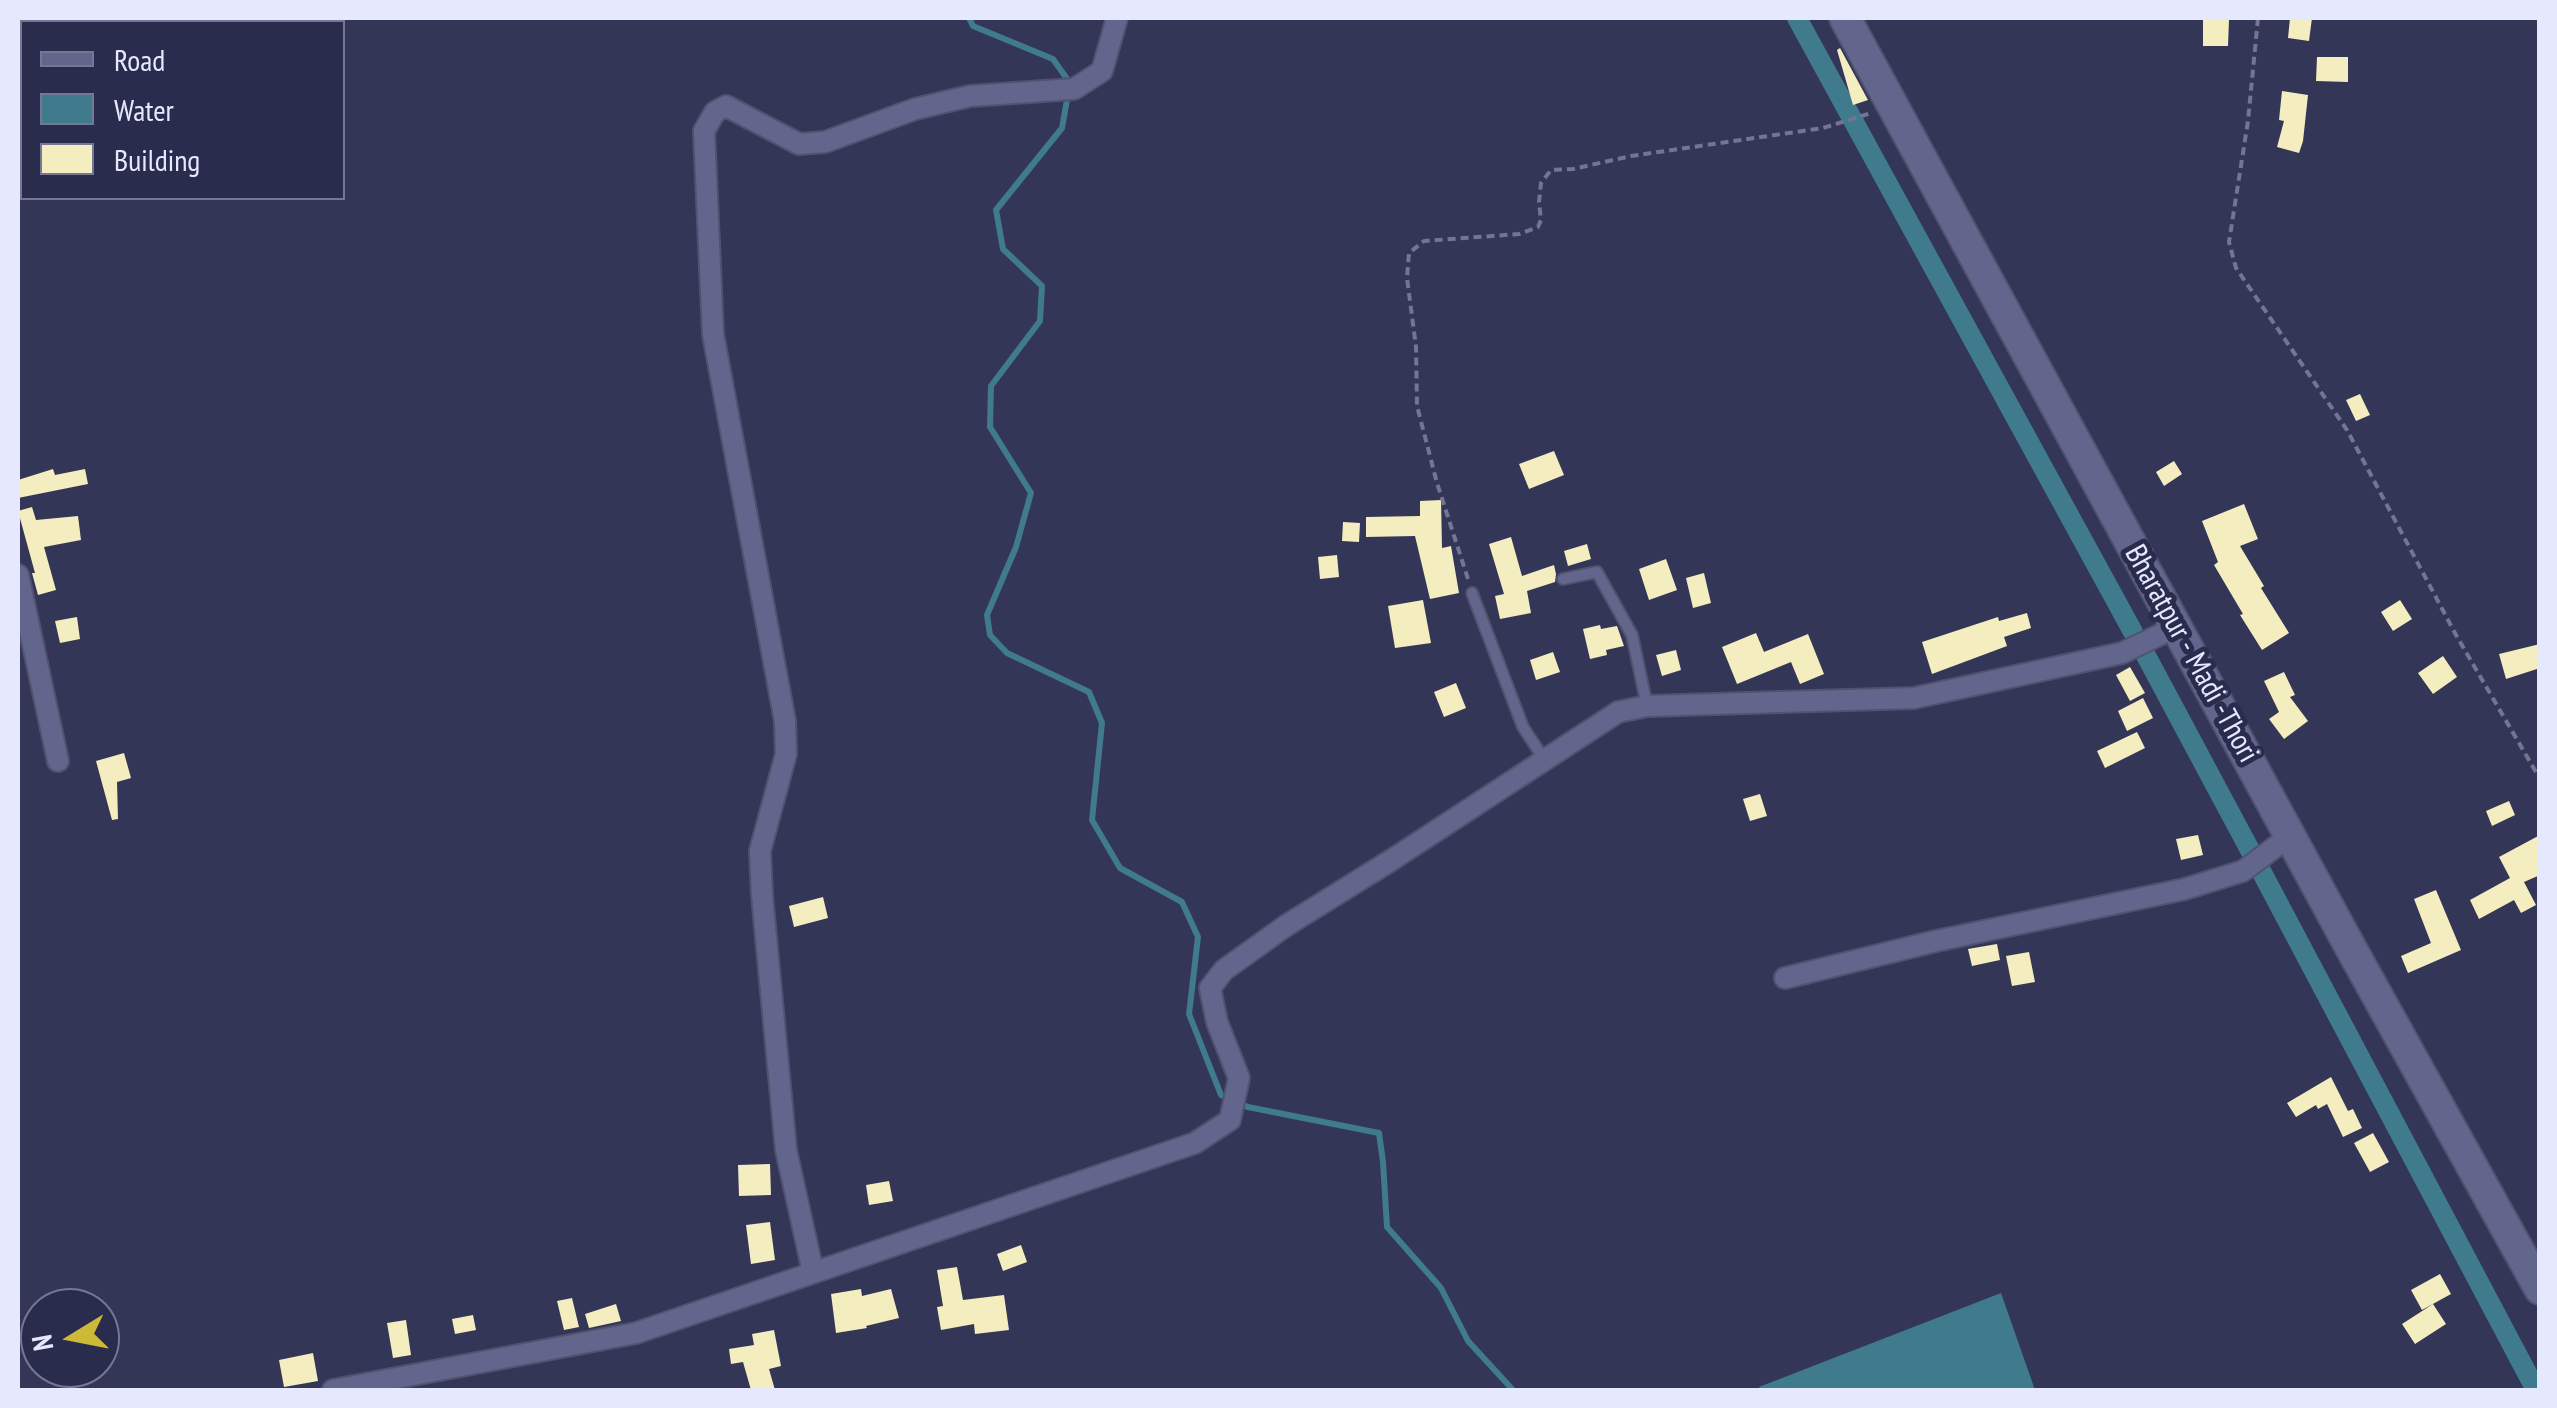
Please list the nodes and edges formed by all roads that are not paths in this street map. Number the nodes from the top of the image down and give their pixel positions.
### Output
1 (1118, 18) edge
2 (1845, 18) edge
3 (18, 575) edge
4 (1563, 578) dead end
5 (1472, 594) road end
6 (22, 612) edge
7 (2176, 626) junction
8 (1647, 706) junction
9 (1544, 759) junction
10 (58, 761) dead end
11 (2290, 836) junction
12 (1785, 978) dead end
13 (814, 1272) junction
14 (2540, 1289) edge
15 (333, 1390) edge

1 - 13 street
2 - 7 main road, Bharatpur - Madi -Thori
3 - 6 street
4 - 8 lane
5 - 9 lane
6 - 10 street
7 - 8 street
7 - 11 main road, Bharatpur - Madi -Thori
8 - 9 street
9 - 13 street
11 - 12 street
11 - 14 main road, Bharatpur - Madi -Thori
13 - 15 street

